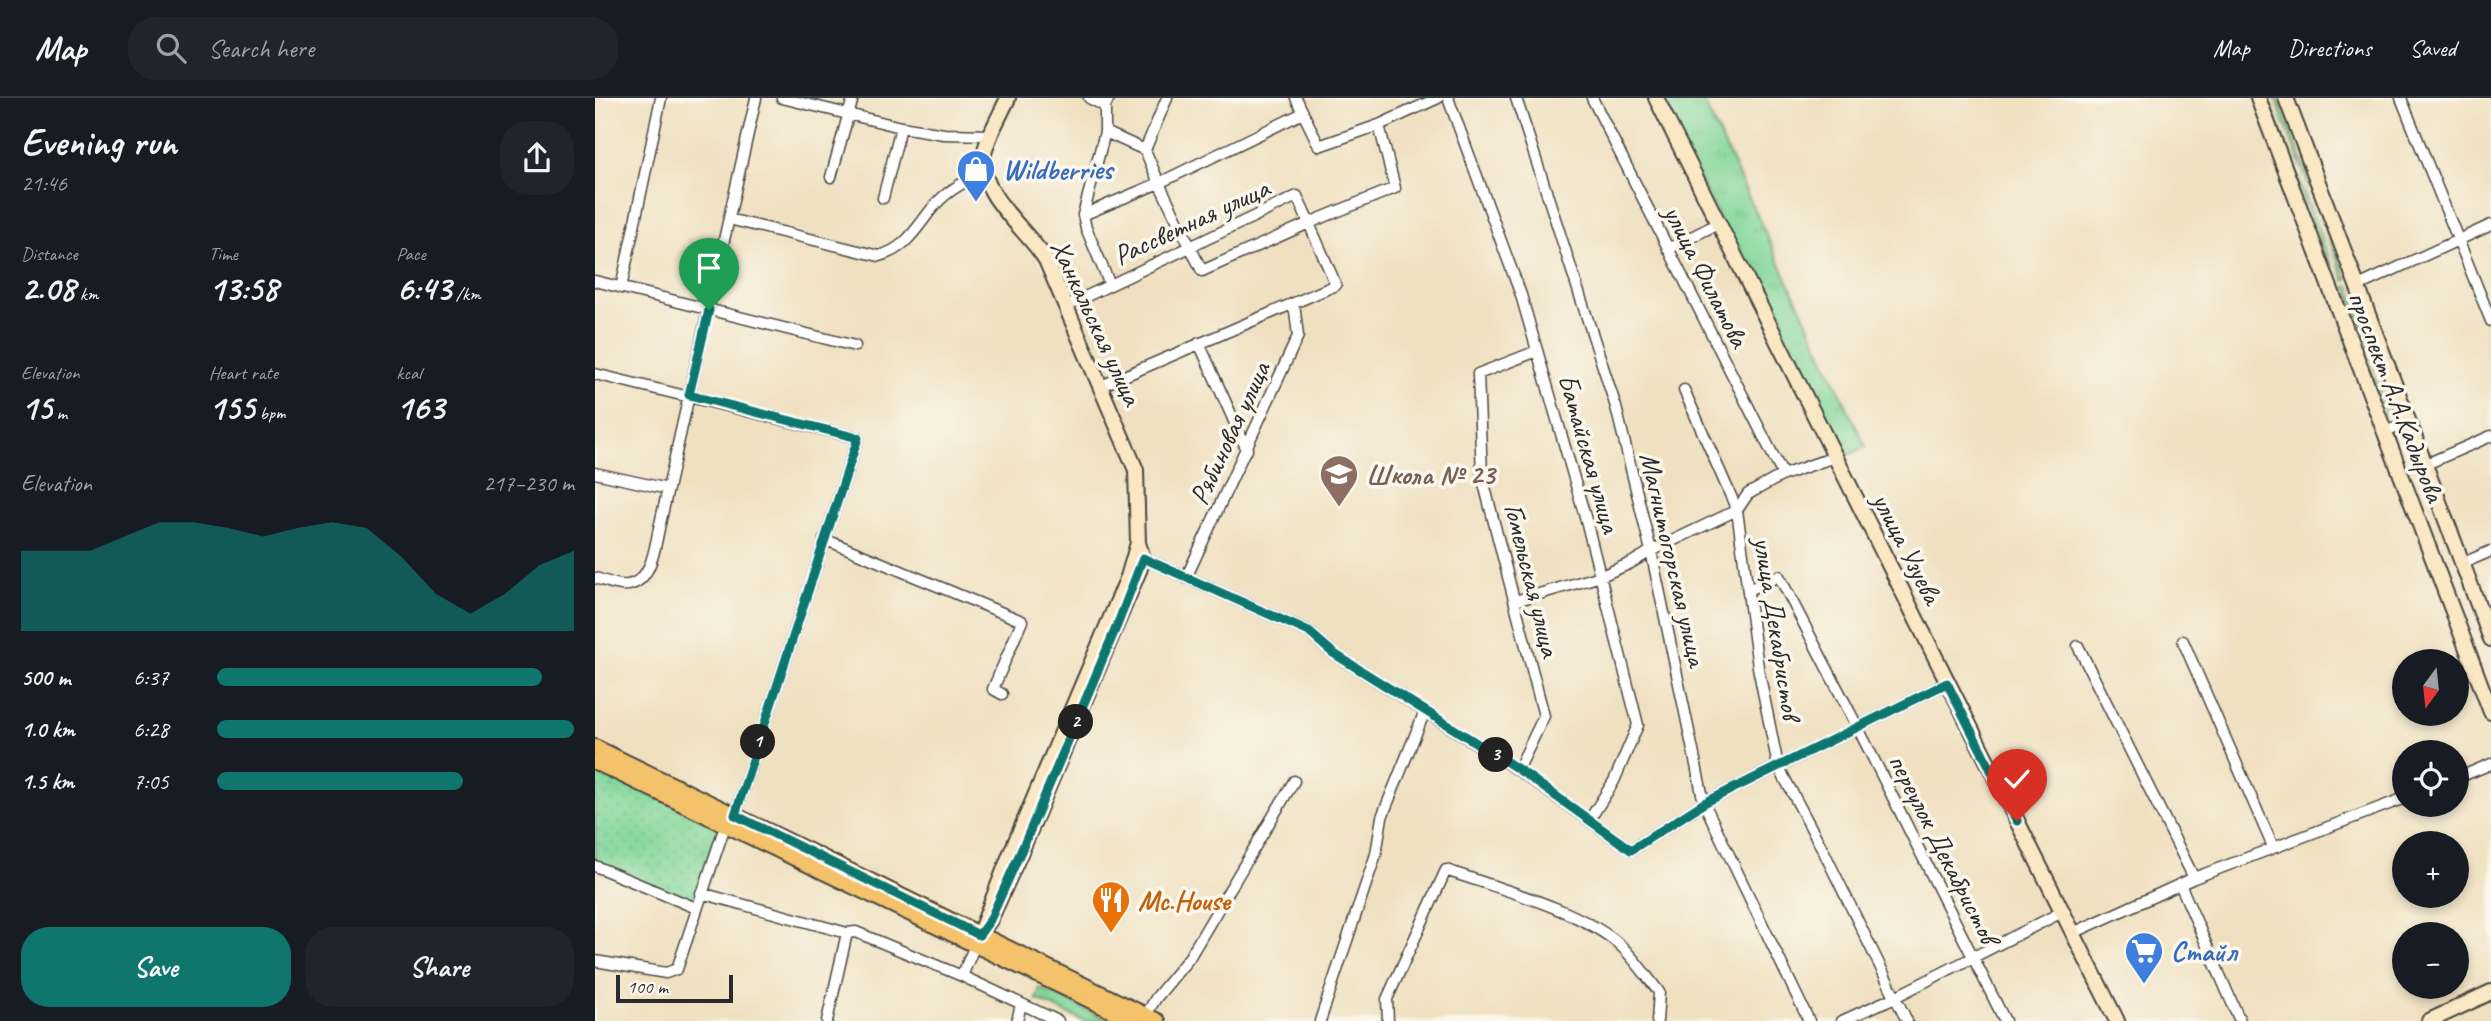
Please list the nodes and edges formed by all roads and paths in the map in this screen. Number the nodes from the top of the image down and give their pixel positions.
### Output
1 (661, 98) edge
2 (756, 98) edge
3 (782, 98) edge
4 (853, 98) edge
5 (1008, 98) edge
6 (1089, 98) edge
7 (1167, 98) edge
8 (1296, 98) edge
9 (1438, 98) edge
10 (1448, 98) edge
11 (1516, 98) edge
12 (1592, 98) edge
13 (1656, 98) edge
14 (2258, 98) edge
15 (2286, 98) edge
16 (2400, 98) edge
17 (1107, 102) edge
18 (1303, 113) junction
19 (849, 115) junction
20 (1379, 125) junction
21 (901, 127) junction
22 (1105, 132) junction
23 (991, 135) junction
24 (1145, 150) junction
25 (985, 171) junction
26 (831, 177) dead end
27 (1159, 183) junction
28 (883, 198) dead end
29 (1083, 215) junction
30 (729, 219) junction
31 (1309, 223) junction
32 (1717, 224) junction
33 (2491, 225) edge
34 (2459, 241) junction
35 (1190, 246) junction
36 (1668, 249) junction
37 (595, 281) edge
38 (1110, 285) junction
39 (2358, 286) junction
40 (621, 288) junction
41 (1294, 303) junction
42 (1066, 306) junction
43 (709, 310) junction
44 (2491, 321) edge
45 (1199, 344) junction
46 (855, 346) dead end
47 (1537, 351) junction
48 (595, 374) edge
49 (1101, 386) junction
50 (1684, 390) dead end
51 (689, 395) junction
52 (2409, 423) junction
53 (2384, 432) junction
54 (2491, 436) edge
55 (1247, 450) junction
56 (1834, 457) junction
57 (2424, 465) junction
58 (595, 473) edge
59 (1783, 475) junction
60 (668, 489) junction
61 (1737, 510) junction
62 (824, 539) junction
63 (1138, 543) junction
64 (1651, 551) junction
65 (2491, 551) edge
66 (1143, 558) junction
67 (2461, 564) junction
68 (1601, 576) junction
69 (595, 578) edge
70 (1186, 578) junction
71 (1748, 590) junction
72 (1515, 601) junction
73 (2491, 639) edge
74 (2183, 641) dead end
75 (2078, 646) dead end
76 (1947, 683) junction
77 (1002, 694) dead end
78 (1425, 711) junction
79 (2491, 712) edge
80 (1858, 728) junction
81 (595, 747) edge
82 (595, 762) edge
83 (2491, 764) edge
84 (1778, 766) junction
85 (1518, 769) junction
86 (2469, 773) edge
87 (1294, 781) dead end
88 (1704, 803) junction
89 (2392, 803) edge
90 (1590, 819) junction
91 (730, 820) junction
92 (2273, 847) junction
93 (595, 866) edge
94 (2194, 878) junction
95 (2180, 884) junction
96 (701, 894) junction
97 (696, 908) junction
98 (2062, 912) junction
99 (847, 933) junction
100 (2073, 933) junction
101 (977, 940) junction
102 (1973, 958) junction
103 (595, 961) edge
104 (962, 976) junction
105 (2491, 992) edge
106 (1895, 997) junction
107 (1021, 1004) junction
108 (1145, 1019) edge
109 (1390, 1020) edge
110 (827, 1021) edge
111 (1017, 1021) edge
112 (1058, 1021) edge
113 (1320, 1021) edge
114 (1657, 1021) edge
115 (1809, 1021) edge
116 (1842, 1021) edge
117 (1907, 1021) edge
118 (2005, 1021) edge
119 (2117, 1021) edge
120 (2240, 1021) edge
121 (2429, 1021) edge

1 - 40 street
2 - 30 street
3 - 19 street
4 - 19 street
5 - 23 street
6 - 17 street
7 - 24 street
8 - 18 street
9 - 20 street
10 - 47 street, Батайская улица
11 - 64 street, Магнитогорская улица
12 - 36 street, улица Филатова
13 - 32 street, улица Узуева
14 - 53 street, проспект А.А.Кадырова
15 - 39 street, проспект А.А.Кадырова
16 - 34 street
17 - 22 street
18 - 20 street
18 - 27 street
19 - 21 street
19 - 26 street
20 - 31 street, Рассветная улица
21 - 23 street
21 - 28 street
22 - 24 street
22 - 29 street
23 - 25 street
24 - 27 street
25 - 30 street
25 - 42 street, Ханкальская улица
27 - 29 street
27 - 35 street
29 - 38 street
30 - 43 street
31 - 35 street, Рассветная улица
31 - 35 street, Рассветная улица
31 - 41 street
32 - 36 street
32 - 56 street, улица Узуева
33 - 34 street
34 - 39 street
34 - 44 street
35 - 38 street, Рассветная улица
36 - 59 street, улица Филатова
37 - 40 street
38 - 42 street, Рассветная улица
39 - 52 street, проспект А.А.Кадырова
40 - 43 street
41 - 45 street
41 - 55 street, Рябиновая улица
42 - 49 street, Ханкальская улица
43 - 46 street
43 - 51 street
45 - 49 street
45 - 55 street
47 - 68 street, Батайская улица
47 - 72 street, Гомельская улица
48 - 51 street
49 - 63 street, Ханкальская улица
50 - 61 street, улица Декабристов
51 - 60 street
51 - 62 street
52 - 53 street
52 - 57 street, проспект А.А.Кадырова
53 - 79 street, проспект А.А.Кадырова
54 - 57 street
55 - 70 street, Рябиновая улица
56 - 59 street
56 - 76 street, улица Узуева
57 - 67 street, проспект А.А.Кадырова
58 - 60 street
59 - 61 street
60 - 69 street
61 - 64 street
61 - 71 street, улица Декабристов
62 - 77 street
62 - 91 street
63 - 66 street, Ханкальская улица
63 - 101 street, Ханкальская улица
64 - 68 street
64 - 88 street, Магнитогорская улица
65 - 67 street
66 - 70 street
66 - 101 street
67 - 73 street, проспект А.А.Кадырова
68 - 72 street
68 - 90 street, Батайская улица
70 - 78 street
71 - 80 street, переулок Декабристов
71 - 84 street, улица Декабристов
72 - 85 street, Гомельская улица
74 - 92 street
75 - 94 street
76 - 80 street
76 - 98 street, улица Узуева
78 - 85 street
78 - 113 street
80 - 84 street
80 - 102 street, переулок Декабристов
81 - 91 main road
82 - 91 main road
83 - 86 street
84 - 88 street
84 - 106 street, улица Декабристов
85 - 90 street
87 - 108 street
88 - 90 street
88 - 115 street, Магнитогорская улица
89 - 92 street
91 - 96 street
91 - 101 main road
92 - 94 street
93 - 97 street
94 - 95 street
95 - 100 street
95 - 120 street
96 - 97 street
96 - 99 street
97 - 103 street
98 - 100 street, улица Узуева
98 - 102 street
99 - 104 street
99 - 110 street
100 - 119 street, улица Узуева
101 - 104 street
101 - 108 main road
101 - 108 main road
102 - 106 street
102 - 118 street, переулок Декабристов
104 - 107 street
105 - 121 street
106 - 116 street
106 - 117 street, улица Декабристов
107 - 111 street
107 - 112 street
109 - 114 street

